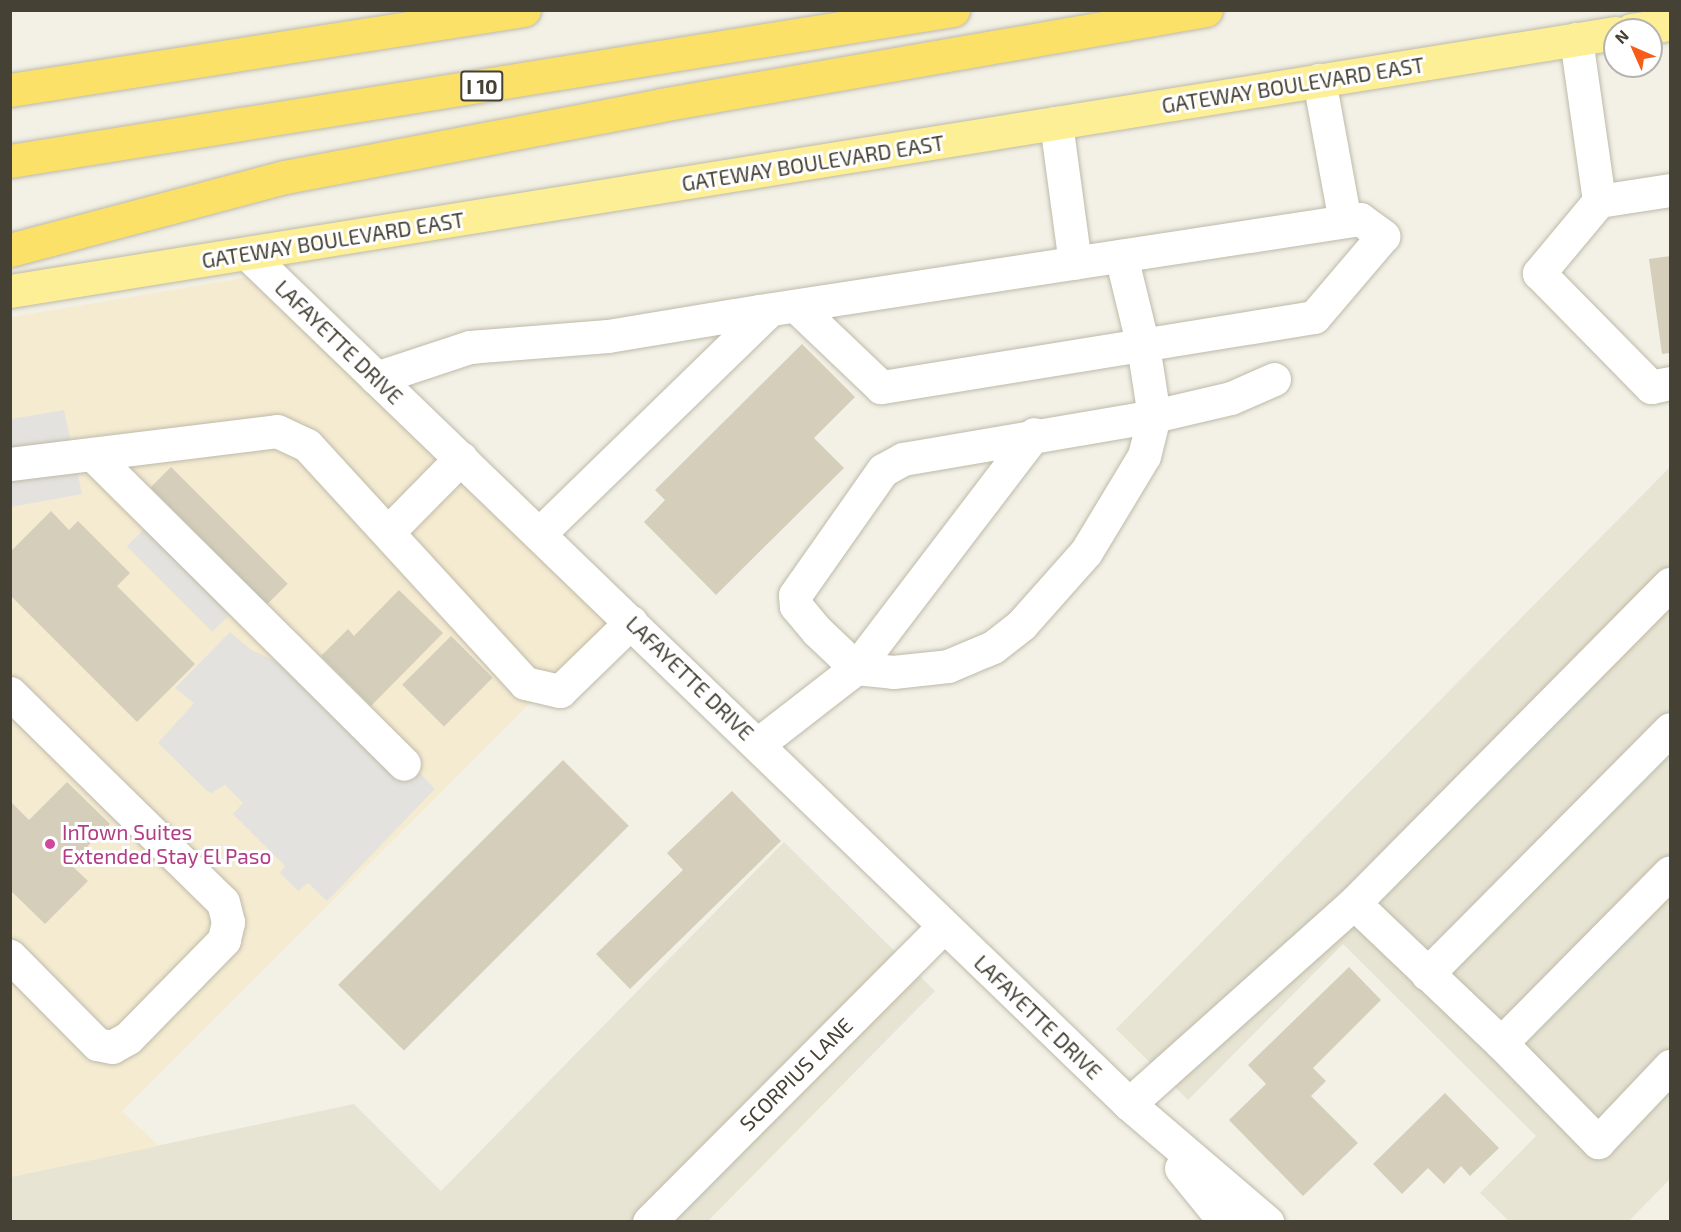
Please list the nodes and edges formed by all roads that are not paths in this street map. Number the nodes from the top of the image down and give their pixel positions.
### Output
1 (524, 10) edge
2 (953, 10) edge
3 (1206, 10) edge
4 (1603, 35) edge
5 (1576, 39) junction
6 (1319, 80) junction
7 (10, 90) edge
8 (1056, 123) junction
9 (10, 161) edge
10 (1671, 190) edge
11 (1599, 201) junction
12 (1345, 221) junction
13 (10, 250) edge
14 (248, 254) junction
15 (1121, 256) junction
16 (1075, 263) junction
17 (10, 291) edge
18 (782, 309) junction
19 (1143, 346) junction
20 (376, 378) junction
21 (1274, 379) dead end
22 (1671, 383) edge
23 (1154, 416) junction
24 (1034, 434) junction
25 (93, 455) junction
26 (461, 458) junction
27 (10, 464) edge
28 (388, 532) junction
29 (539, 534) junction
30 (1671, 584) edge
31 (631, 622) junction
32 (856, 668) junction
33 (10, 693) edge
34 (1671, 729) edge
35 (758, 744) junction
36 (404, 764) dead end
37 (1671, 872) edge
38 (1354, 903) junction
39 (944, 926) junction
40 (10, 956) edge
41 (1427, 974) junction
42 (1501, 1043) junction
43 (1671, 1066) edge
44 (1129, 1104) junction
45 (649, 1221) edge
46 (1225, 1221) edge
47 (1267, 1221) edge

1 - 7 highway
2 - 9 highway, I 10
3 - 13 highway
4 - 5 main road, GATEWAY BOULEVARD EAST
5 - 6 main road, GATEWAY BOULEVARD EAST
5 - 11 street
6 - 8 main road, GATEWAY BOULEVARD EAST
6 - 12 street
8 - 14 main road, GATEWAY BOULEVARD EAST
8 - 16 street
10 - 11 street
11 - 22 street
12 - 15 street
12 - 19 street
14 - 17 main road, GATEWAY BOULEVARD EAST
14 - 20 street, LAFAYETTE DRIVE
15 - 16 street
15 - 19 street
16 - 18 street
18 - 19 street
18 - 20 street
18 - 29 street
19 - 23 street
20 - 26 street, LAFAYETTE DRIVE
21 - 23 street
23 - 24 street
23 - 32 street
24 - 32 street
24 - 32 street
25 - 27 street
25 - 28 street
25 - 36 street
26 - 28 street
26 - 29 street, LAFAYETTE DRIVE
28 - 31 street
29 - 31 street, LAFAYETTE DRIVE
30 - 38 street
31 - 35 street, LAFAYETTE DRIVE
32 - 35 street
33 - 40 street
34 - 41 street
35 - 39 street, LAFAYETTE DRIVE
37 - 42 street
38 - 41 street
38 - 44 street
39 - 44 street, LAFAYETTE DRIVE
39 - 45 street, SCORPIUS LANE
41 - 42 street
42 - 43 street
44 - 46 street, LAFAYETTE DRIVE
44 - 47 street, LAFAYETTE DRIVE

